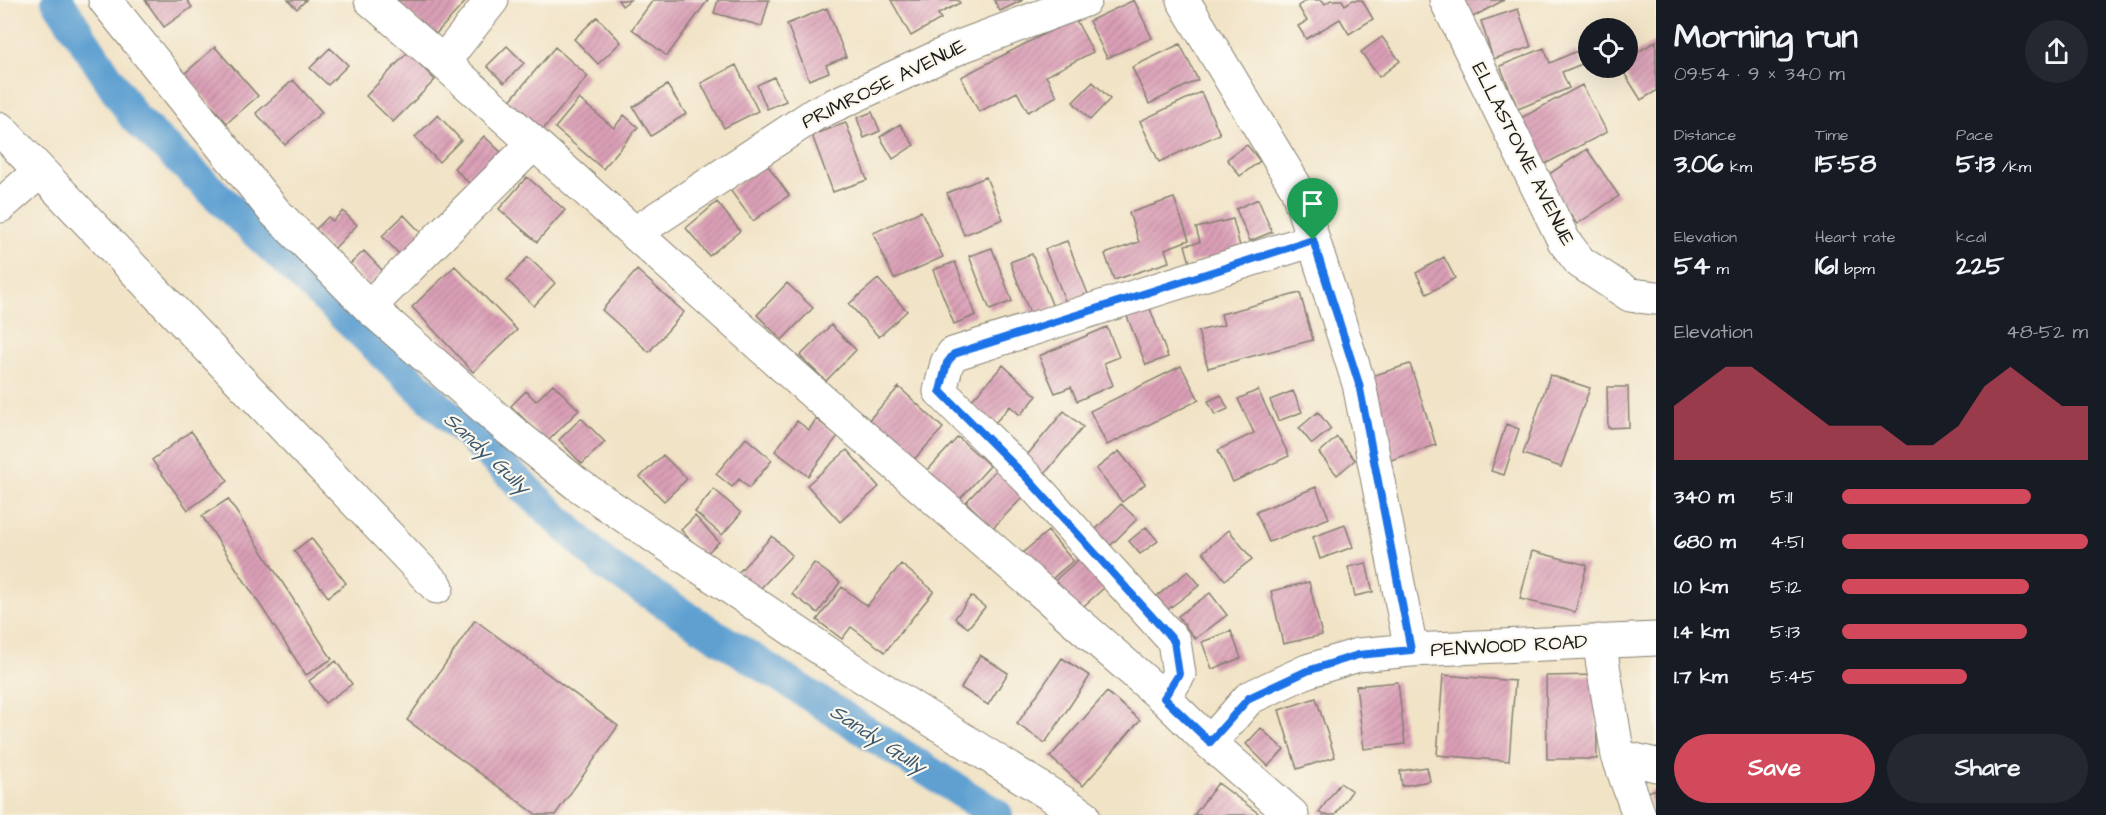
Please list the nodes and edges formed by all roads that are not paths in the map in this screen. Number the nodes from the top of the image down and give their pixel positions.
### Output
1 (105, 0) edge
2 (371, 0) edge
3 (492, 0) edge
4 (1085, 0) edge
5 (1183, 0) edge
6 (1446, 0) edge
7 (443, 62) junction
8 (0, 129) edge
9 (533, 144) junction
10 (39, 172) junction
11 (0, 206) edge
12 (635, 232) junction
13 (1313, 240) junction
14 (1656, 298) edge
15 (369, 307) junction
16 (436, 587) dead end
17 (1656, 639) edge
18 (1599, 641) junction
19 (1411, 650) junction
20 (1164, 698) junction
21 (1210, 742) junction
22 (1618, 756) junction
23 (1656, 765) edge
24 (1083, 815) edge
25 (1292, 815) edge
26 (1639, 815) edge

1 - 15 street
2 - 7 street
3 - 7 street
4 - 12 street, PRIMROSE AVENUE
5 - 13 street
6 - 14 street, ELLASTOWE AVENUE
7 - 9 street
8 - 10 street
9 - 12 street
9 - 15 street
10 - 11 street
10 - 16 street
12 - 20 street
13 - 19 street
13 - 20 street
15 - 24 street
17 - 18 street, PENWOOD ROAD
18 - 19 street, PENWOOD ROAD
18 - 22 street
19 - 21 street, PENWOOD ROAD
20 - 21 street
21 - 25 street
22 - 23 street
22 - 26 street

